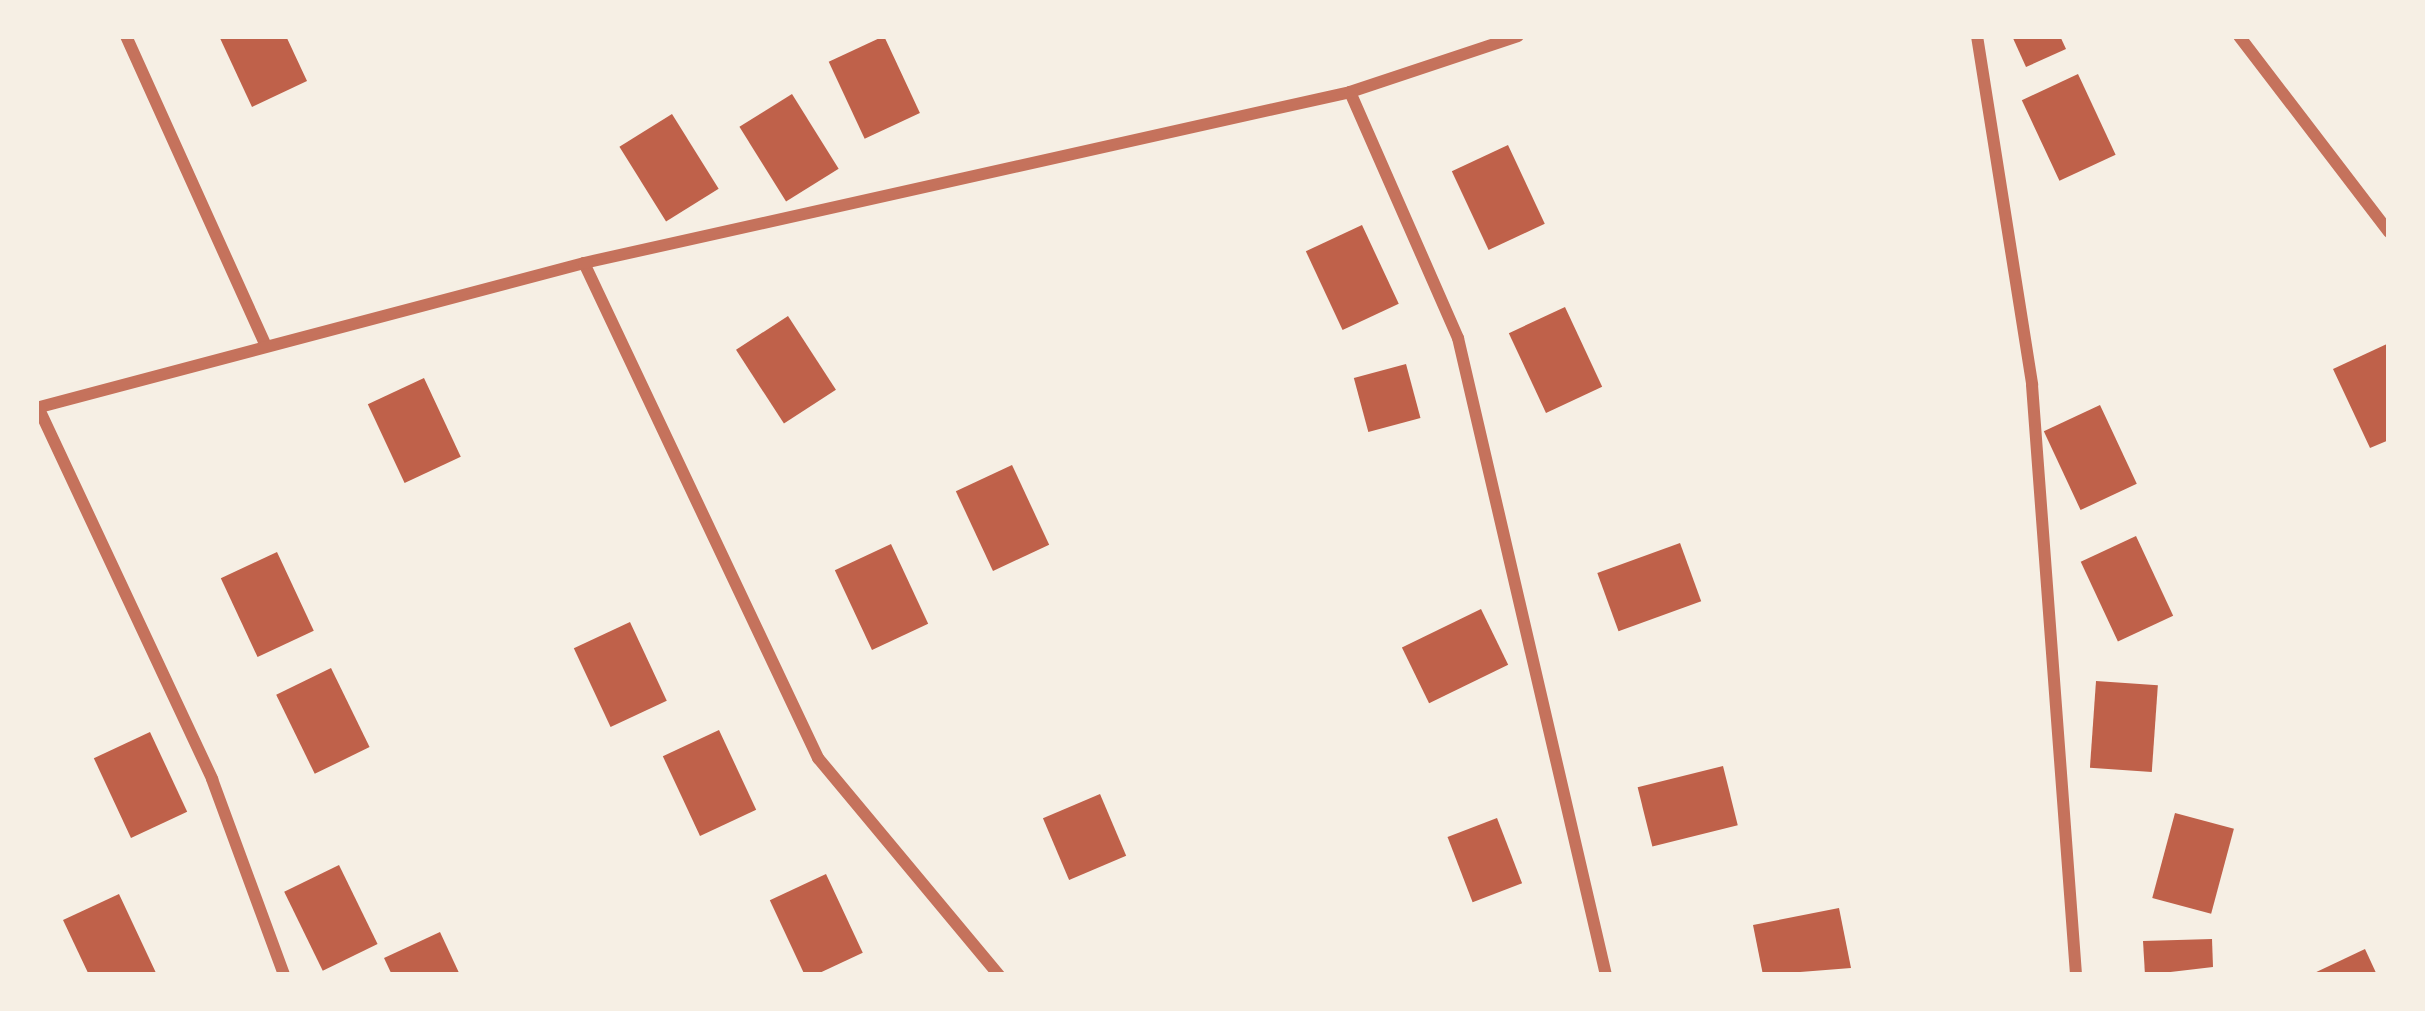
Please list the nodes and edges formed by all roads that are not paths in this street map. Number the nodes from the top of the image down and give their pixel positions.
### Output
1 (126, 36) edge
2 (1518, 36) edge
3 (1977, 36) edge
4 (2239, 36) edge
5 (1350, 92) junction
6 (2389, 232) edge
7 (584, 263) junction
8 (264, 342) junction
9 (37, 407) edge
10 (284, 975) edge
11 (1000, 975) edge
12 (1606, 975) edge
13 (2076, 975) edge

1 - 8 street
2 - 5 street
3 - 13 street
4 - 6 street
5 - 7 street
5 - 12 street
7 - 8 street
7 - 11 street
8 - 9 street
9 - 10 street

